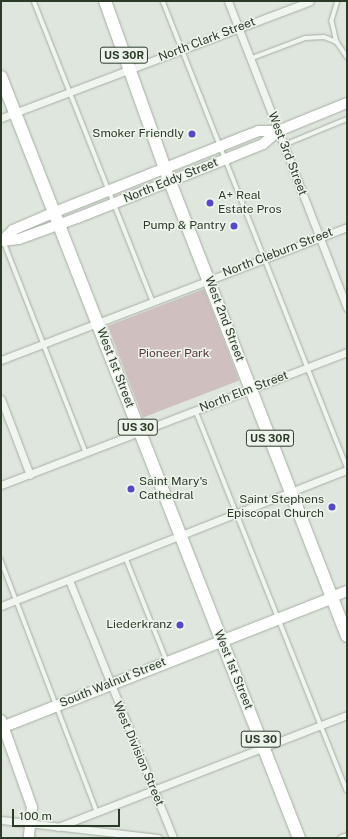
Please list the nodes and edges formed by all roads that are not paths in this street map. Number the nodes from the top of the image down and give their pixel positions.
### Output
1 (34, 1) edge
2 (105, 1) edge
3 (163, 1) edge
4 (228, 1) edge
5 (310, 1) edge
6 (338, 1) edge
7 (293, 4) edge
8 (238, 28) junction
9 (337, 42) junction
10 (182, 49) junction
11 (347, 57) edge
12 (250, 59) junction
13 (129, 69) junction
14 (1, 78) edge
15 (70, 92) junction
16 (347, 104) edge
17 (15, 113) junction
18 (1, 118) edge
19 (347, 119) edge
20 (278, 131) junction
21 (283, 145) junction
22 (221, 146) junction
23 (226, 159) junction
24 (165, 169) junction
25 (170, 182) junction
26 (108, 192) junction
27 (113, 204) junction
28 (55, 212) junction
29 (60, 224) junction
30 (347, 227) edge
31 (319, 237) junction
32 (2, 239) edge
33 (265, 258) junction
34 (209, 279) junction
35 (153, 301) junction
36 (347, 308) edge
37 (98, 323) junction
38 (44, 344) junction
39 (347, 352) edge
40 (1, 360) edge
41 (307, 368) junction
42 (251, 390) junction
43 (1, 399) edge
44 (196, 412) junction
45 (140, 433) junction
46 (87, 453) junction
47 (347, 468) edge
48 (30, 474) junction
49 (1, 485) edge
50 (291, 492) junction
51 (237, 514) junction
52 (180, 536) junction
53 (126, 558) junction
54 (1, 560) edge
55 (69, 580) junction
56 (347, 591) edge
57 (332, 597) junction
58 (16, 600) junction
59 (1, 606) edge
60 (279, 618) junction
61 (347, 636) edge
62 (222, 641) junction
63 (167, 662) junction
64 (110, 685) junction
65 (55, 706) junction
66 (347, 715) edge
67 (322, 724) junction
68 (2, 726) edge
69 (264, 747) junction
70 (155, 790) junction
71 (347, 790) edge
72 (98, 812) junction
73 (1, 820) edge
74 (31, 824) junction
75 (58, 826) junction
76 (123, 836) edge
77 (347, 836) edge
78 (29, 838) edge
79 (158, 838) edge
80 (173, 838) edge
81 (299, 838) edge
82 (341, 838) edge

1 - 15 lane
2 - 13 highway, West 2nd Street / US 30R
3 - 10 lane
4 - 8 street, West 3rd Street
5 - 7 street, North Clark Street
6 - 9 lane
7 - 8 street, North Clark Street
8 - 10 street, North Clark Street
8 - 12 street, West 3rd Street
9 - 11 lane
9 - 12 lane
10 - 13 street, North Clark Street
10 - 22 lane
12 - 20 street, West 3rd Street
13 - 15 street, North Clark Street
13 - 24 highway, West 2nd Street / US 30R
14 - 17 highway, West 1st Street / US 30
15 - 17 street, North Clark Street
15 - 26 lane
16 - 20 main road, North Eddy Street
17 - 18 street, North Clark Street
17 - 28 highway, West 1st Street / US 30
19 - 21 lane
20 - 21 street, West 3rd Street
20 - 22 main road, North Eddy Street
20 - 23 main road, North Eddy Street
21 - 31 street, West 3rd Street
22 - 23 lane
22 - 24 main road, North Eddy Street
23 - 25 main road, North Eddy Street
23 - 33 lane
24 - 25 highway, West 2nd Street / US 30R
24 - 26 main road, North Eddy Street
25 - 27 main road, North Eddy Street
25 - 34 highway, West 2nd Street / US 30R
26 - 27 lane
26 - 28 main road, North Eddy Street
27 - 29 main road, North Eddy Street
27 - 35 lane
28 - 29 highway, West 1st Street / US 30
28 - 32 main road, North Eddy Street
29 - 32 main road, North Eddy Street
29 - 37 highway, West 1st Street / US 30
30 - 31 street, North Cleburn Street
31 - 33 street, North Cleburn Street
31 - 36 street, West 3rd Street
32 - 38 lane
33 - 34 street, North Cleburn Street
33 - 41 lane
34 - 35 street, North Cleburn Street
34 - 42 highway, West 2nd Street / US 30R
35 - 37 street, North Cleburn Street
37 - 38 street, North Cleburn Street
37 - 45 highway, West 1st Street / US 30
38 - 40 street, North Cleburn Street
38 - 46 lane
39 - 41 street, North Elm Street
41 - 42 street, North Elm Street
41 - 47 lane
42 - 44 street, North Elm Street
42 - 50 highway, West 2nd Street / US 30R
43 - 48 street
44 - 45 street, North Elm Street
44 - 51 lane
45 - 46 street, North Elm Street
45 - 52 highway, West 1st Street / US 30
46 - 48 street, North Elm Street
47 - 50 street
48 - 49 street, North Elm Street
50 - 51 street
50 - 57 highway, West 2nd Street / US 30R
51 - 52 street
51 - 60 lane
52 - 53 street
52 - 62 highway, West 1st Street / US 30
53 - 55 street
53 - 63 lane
54 - 58 lane
55 - 58 street
55 - 64 street, West Division Street
56 - 57 main road
57 - 60 main road, South Walnut Street
57 - 61 highway, West 2nd Street / US 30R
58 - 59 street
58 - 65 lane
60 - 62 main road, South Walnut Street
60 - 67 lane
62 - 63 main road, South Walnut Street
62 - 69 highway, West 1st Street / US 30
63 - 64 main road, South Walnut Street
64 - 65 main road, South Walnut Street
64 - 70 street, West Division Street
65 - 68 main road, South Walnut Street
65 - 72 lane
66 - 67 street
67 - 69 street
67 - 71 lane
68 - 74 main road
69 - 70 street
69 - 81 highway, West 1st Street / US 30
70 - 72 street
70 - 80 street, West Division Street
72 - 75 street
73 - 74 street
74 - 75 street
74 - 78 main road
75 - 76 street
76 - 79 street
77 - 82 street

